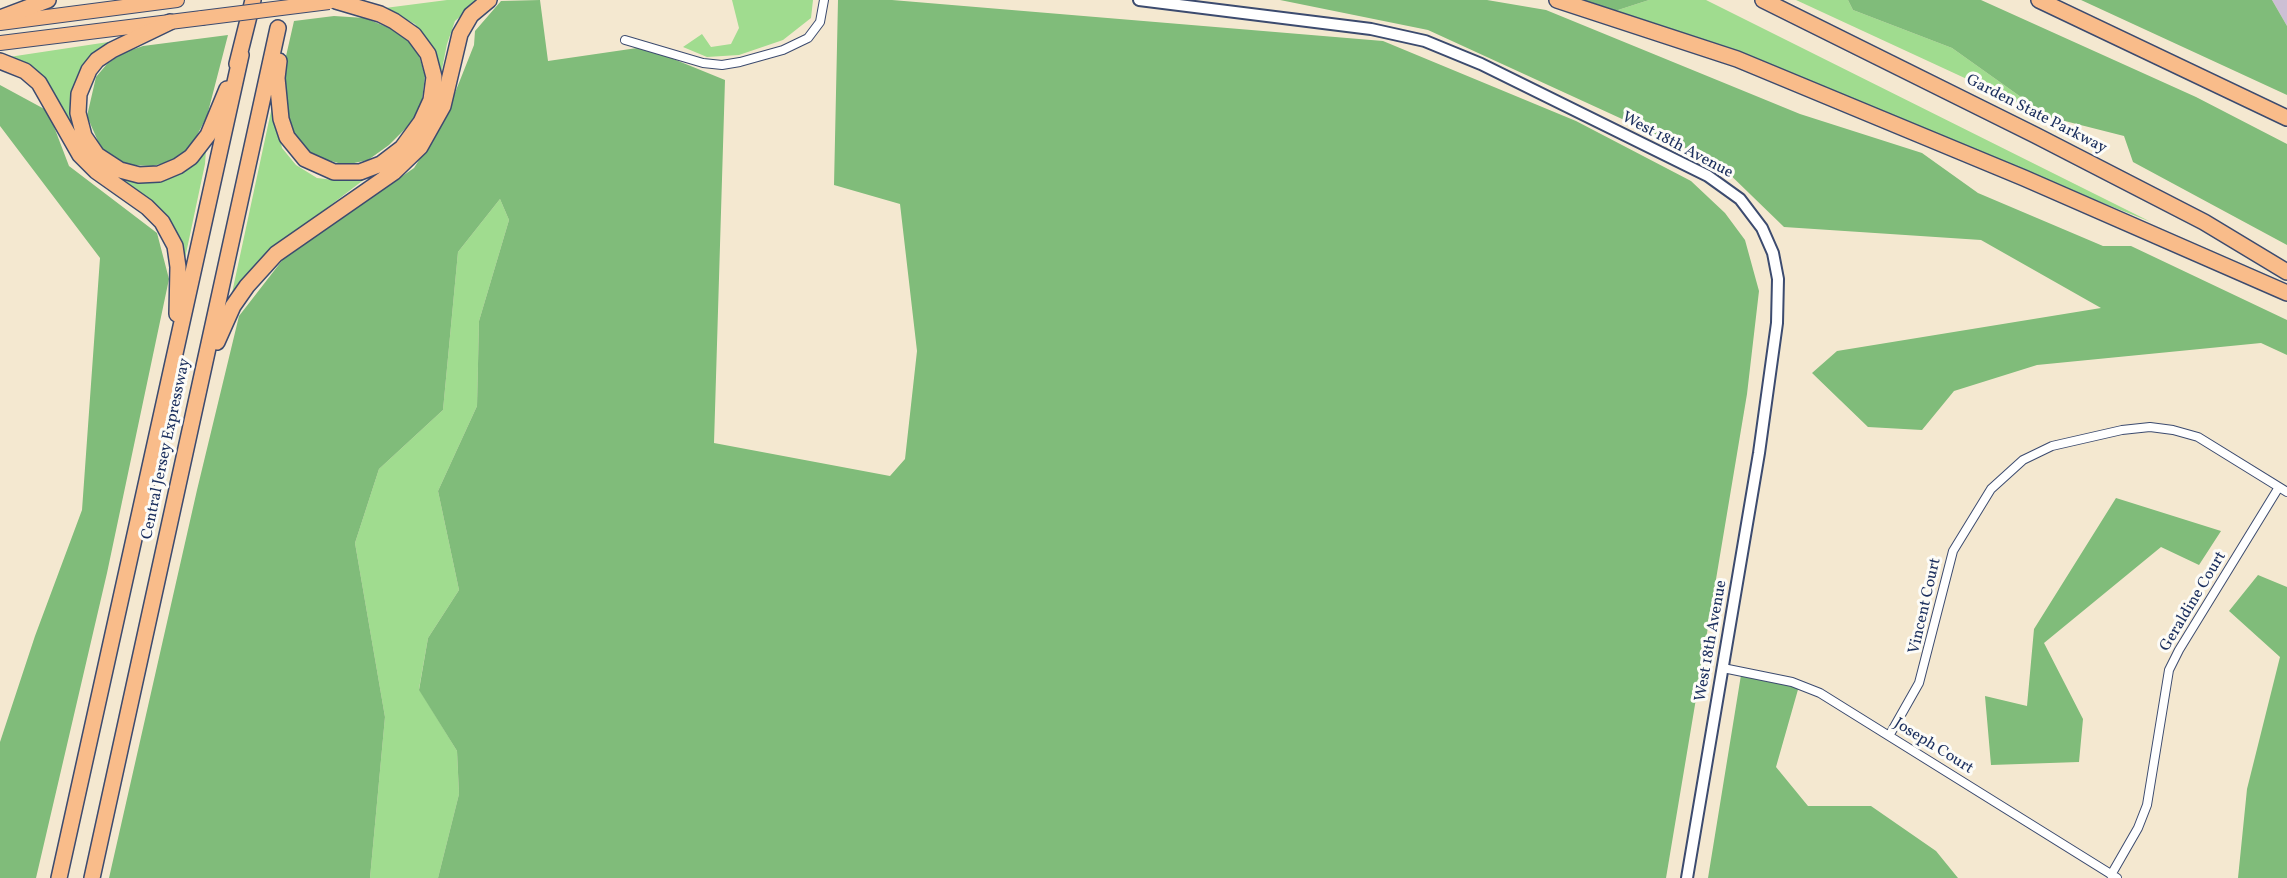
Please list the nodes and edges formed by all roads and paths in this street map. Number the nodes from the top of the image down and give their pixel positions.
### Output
1 (48, 0) edge
2 (177, 0) edge
3 (253, 0) edge
4 (284, 0) edge
5 (489, 0) edge
6 (824, 0) edge
7 (1140, 0) edge
8 (1557, 0) edge
9 (1763, 0) edge
10 (2039, 0) edge
11 (337, 1) edge
12 (0, 18) edge
13 (170, 22) junction
14 (0, 24) edge
15 (278, 28) junction
16 (625, 39) dead end
17 (0, 43) edge
18 (241, 55) junction
19 (0, 61) edge
20 (2287, 118) edge
21 (2287, 272) edge
22 (2287, 293) edge
23 (174, 354) junction
24 (201, 381) junction
25 (2279, 487) junction
26 (2287, 492) edge
27 (1723, 668) junction
28 (1889, 736) junction
29 (2114, 876) edge
30 (59, 878) edge
31 (92, 878) edge
32 (1687, 878) edge

1 - 12 highway
2 - 14 highway
3 - 18 highway
4 - 15 highway
5 - 24 highway
6 - 16 street
7 - 27 street, West 18th Avenue
8 - 22 highway
9 - 21 highway, Garden State Parkway
10 - 20 highway
11 - 13 highway, bridge
11 - 15 highway
13 - 17 highway
13 - 18 highway
15 - 24 highway, Central Jersey Expressway
18 - 23 highway, Central Jersey Expressway
19 - 23 highway
23 - 30 highway, Central Jersey Expressway
24 - 31 highway, Central Jersey Expressway
25 - 26 street, Vincent Court
25 - 28 street, Vincent Court
25 - 29 street, Geraldine Court
27 - 28 street, Joseph Court
27 - 32 street, West 18th Avenue
28 - 29 street, Joseph Court

